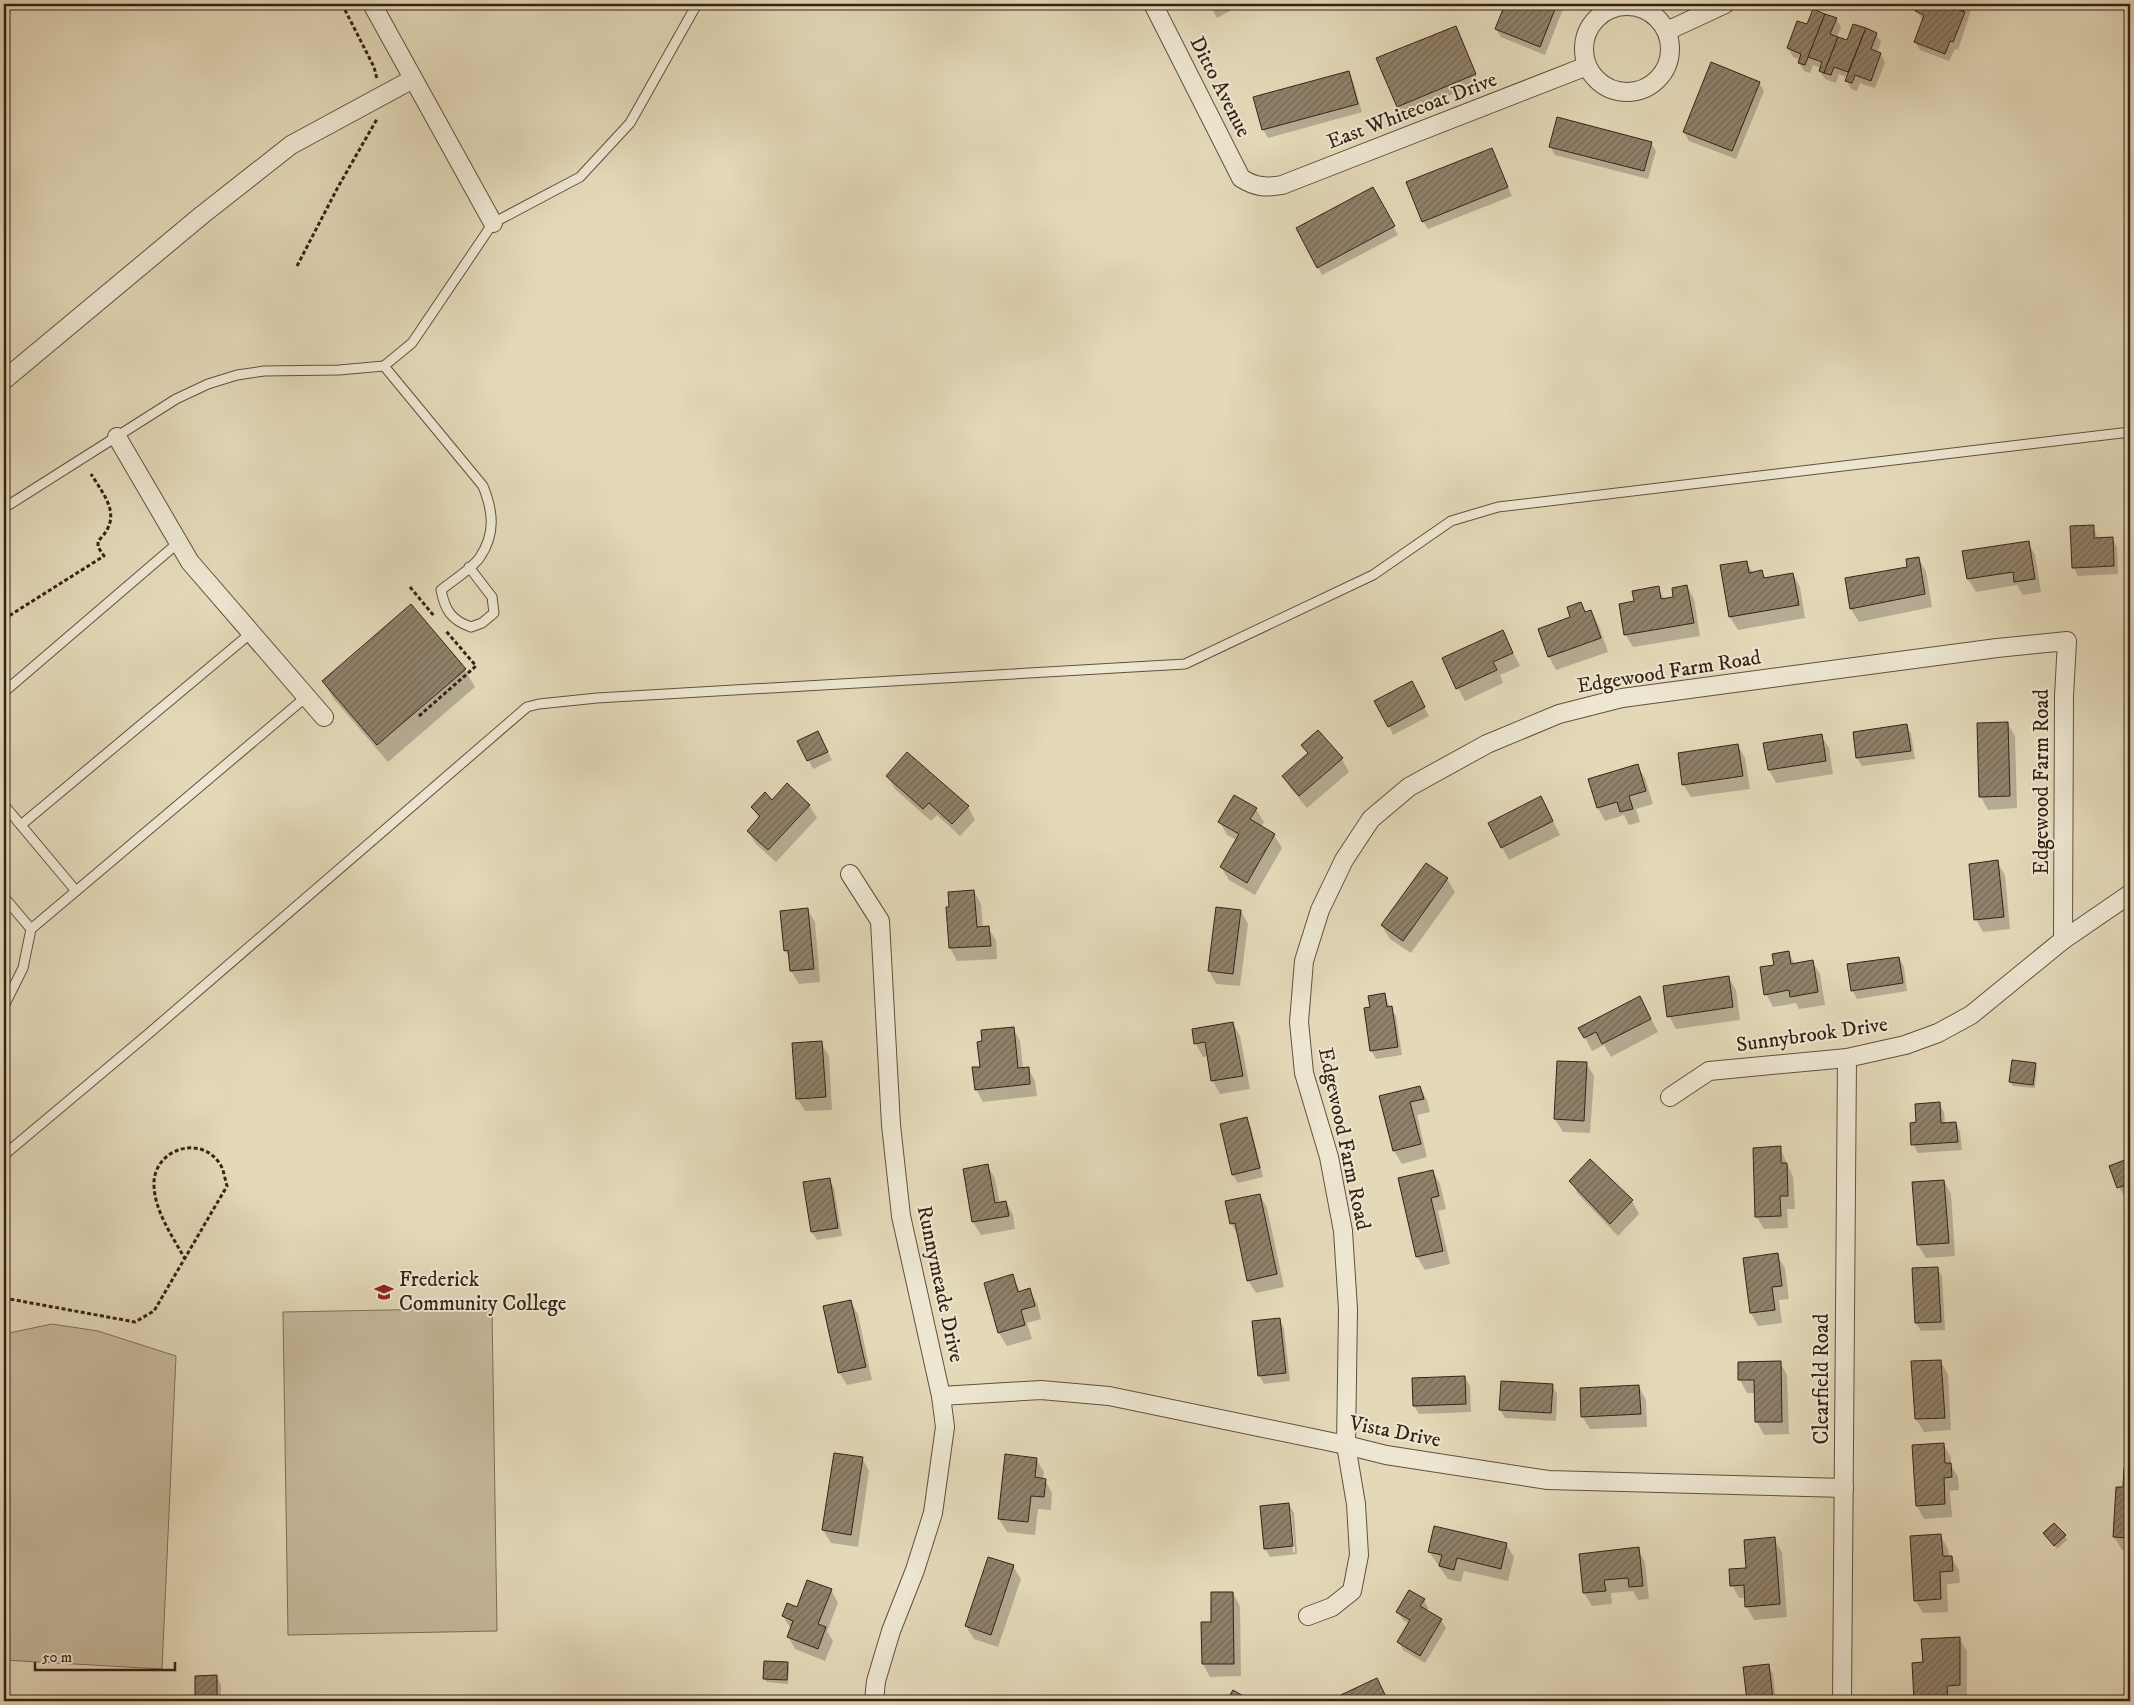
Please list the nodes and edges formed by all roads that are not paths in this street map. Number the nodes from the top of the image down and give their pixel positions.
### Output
1 (372, 4) edge
2 (697, 4) edge
3 (1153, 4) edge
4 (1725, 4) edge
5 (1667, 31) junction
6 (1587, 66) junction
7 (413, 80) junction
8 (1252, 185) joint
9 (493, 222) junction
10 (384, 366) junction
11 (4, 380) edge
12 (2130, 432) edge
13 (117, 436) junction
14 (4, 508) edge
15 (179, 542) junction
16 (469, 567) junction
17 (251, 632) junction
18 (4, 692) edge
19 (306, 697) junction
20 (324, 717) dead end
21 (4, 805) edge
22 (21, 825) junction
23 (850, 874) dead end
24 (76, 891) junction
25 (2130, 894) edge
26 (4, 897) edge
27 (31, 929) junction
28 (2063, 940) junction
29 (4, 1006) edge
30 (1847, 1058) junction
31 (1670, 1097) dead end
32 (4, 1154) edge
33 (941, 1396) junction
34 (1346, 1445) junction
35 (1844, 1488) junction
36 (1308, 1616) dead end
37 (874, 1701) edge
38 (1842, 1701) edge

1 - 7 street
2 - 9 lane
3 - 8 street, Ditto Avenue
4 - 5 street
5 - 6 street
5 - 6 street
6 - 8 street, East Whitecoat Drive
7 - 9 street
7 - 11 street
9 - 10 lane
10 - 13 lane
10 - 16 lane
12 - 32 lane
13 - 14 lane
13 - 15 street
15 - 17 street
15 - 18 lane
16 - 16 lane
17 - 19 street
17 - 22 lane
19 - 20 street
19 - 24 lane
21 - 22 lane
22 - 24 lane
23 - 33 street, Runnymeade Drive
24 - 27 lane
25 - 28 street, Sunnybrook Drive
26 - 27 lane
27 - 29 lane
28 - 30 street, Sunnybrook Drive
28 - 34 street, Edgewood Farm Road
30 - 31 street, Sunnybrook Drive
30 - 35 street, Clearfield Road
33 - 34 street, Vista Drive
33 - 37 street, Runnymeade Drive
34 - 35 street, Vista Drive
34 - 36 street, Edgewood Farm Road
35 - 38 street, Clearfield Road

